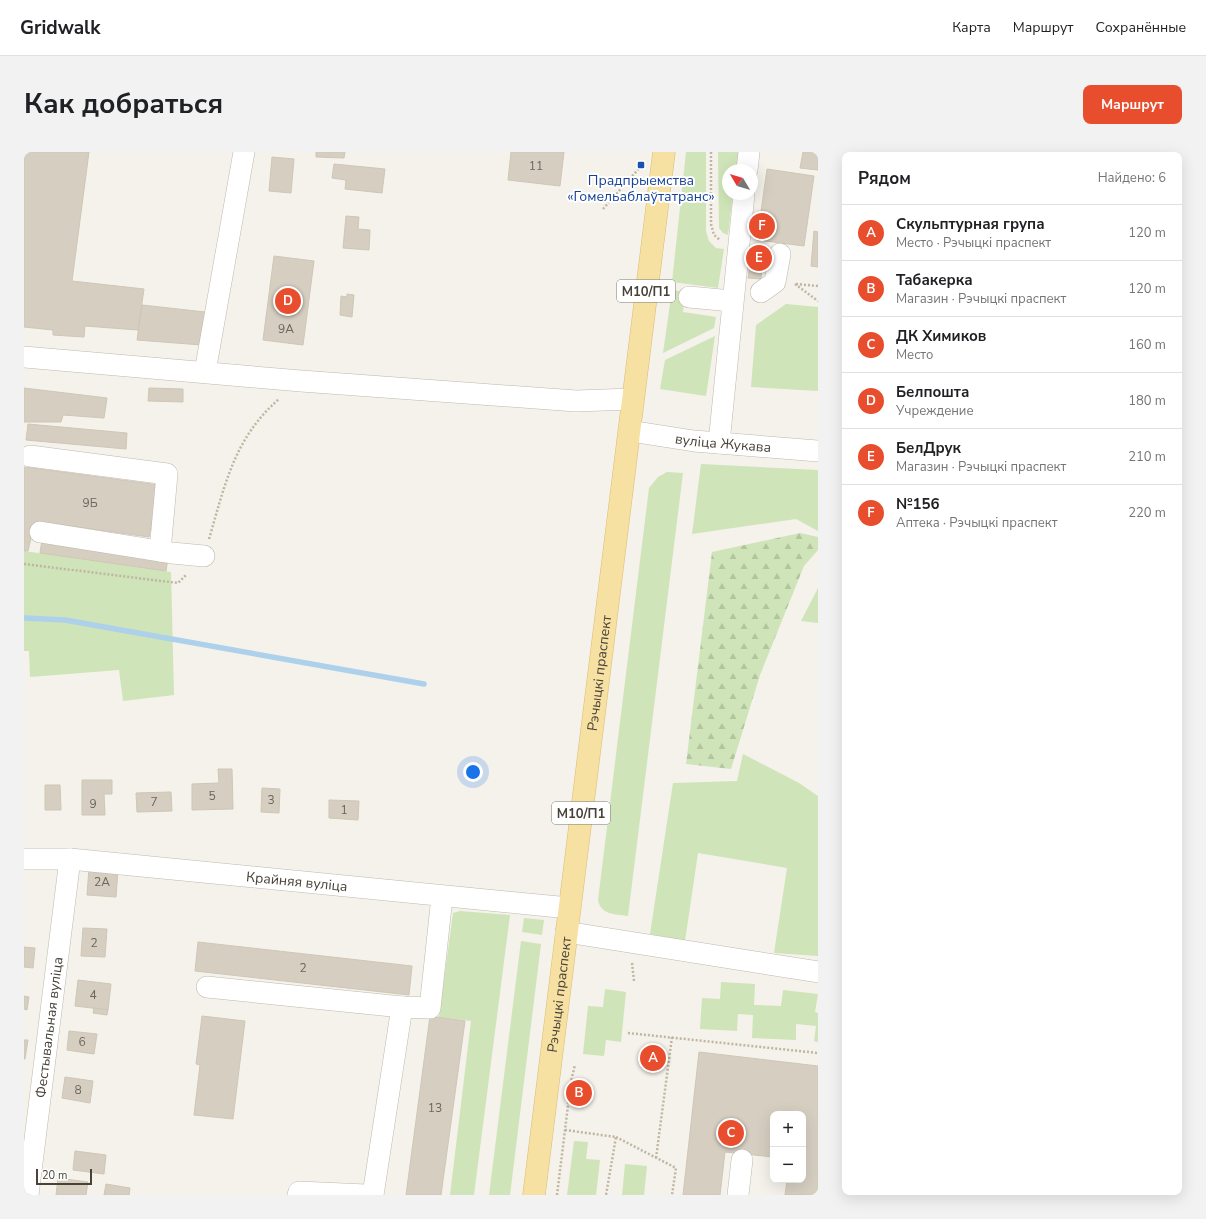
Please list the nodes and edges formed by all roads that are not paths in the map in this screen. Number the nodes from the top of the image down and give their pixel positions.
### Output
1 (244, 152) edge
2 (664, 152) edge
3 (749, 152) edge
4 (748, 164) edge
5 (743, 200) edge
6 (780, 254) dead end
7 (761, 292) dead end
8 (689, 297) dead end
9 (732, 301) junction
10 (24, 357) edge
11 (205, 372) junction
12 (632, 399) junction
13 (630, 431) junction
14 (719, 443) junction
15 (818, 451) edge
16 (30, 456) dead end
17 (40, 532) dead end
18 (160, 551) junction
19 (204, 556) dead end
20 (24, 859) edge
21 (70, 859) junction
22 (442, 897) junction
23 (569, 908) junction
24 (566, 932) junction
25 (818, 972) edge
26 (207, 987) dead end
27 (402, 1007) junction
28 (742, 1160) dead end
29 (28, 1195) edge
30 (298, 1195) edge
31 (366, 1195) edge
32 (373, 1195) edge
33 (534, 1195) edge
34 (738, 1195) edge

1 - 11 street
2 - 12 main road, Рэчыцкі праспект / М10/П1
3 - 4 street
5 - 9 street
6 - 7 street
8 - 9 street
9 - 14 street
10 - 11 street
11 - 12 street
12 - 13 main road, Рэчыцкі праспект / М10/П1
13 - 14 street, вуліца Жукава
13 - 23 main road, Рэчыцкі праспект / М10/П1
14 - 15 street, вуліца Жукава
16 - 18 street
17 - 18 street
18 - 19 street
20 - 21 street, Крайняя вуліца
21 - 22 street, Крайняя вуліца
21 - 29 street, Фестывальная вуліца
22 - 23 street, Крайняя вуліца
22 - 27 street
23 - 24 main road, Рэчыцкі праспект / М10/П1
24 - 25 street
24 - 33 main road, Рэчыцкі праспект / М10/П1
26 - 27 street
27 - 32 street
28 - 34 street
30 - 31 street

